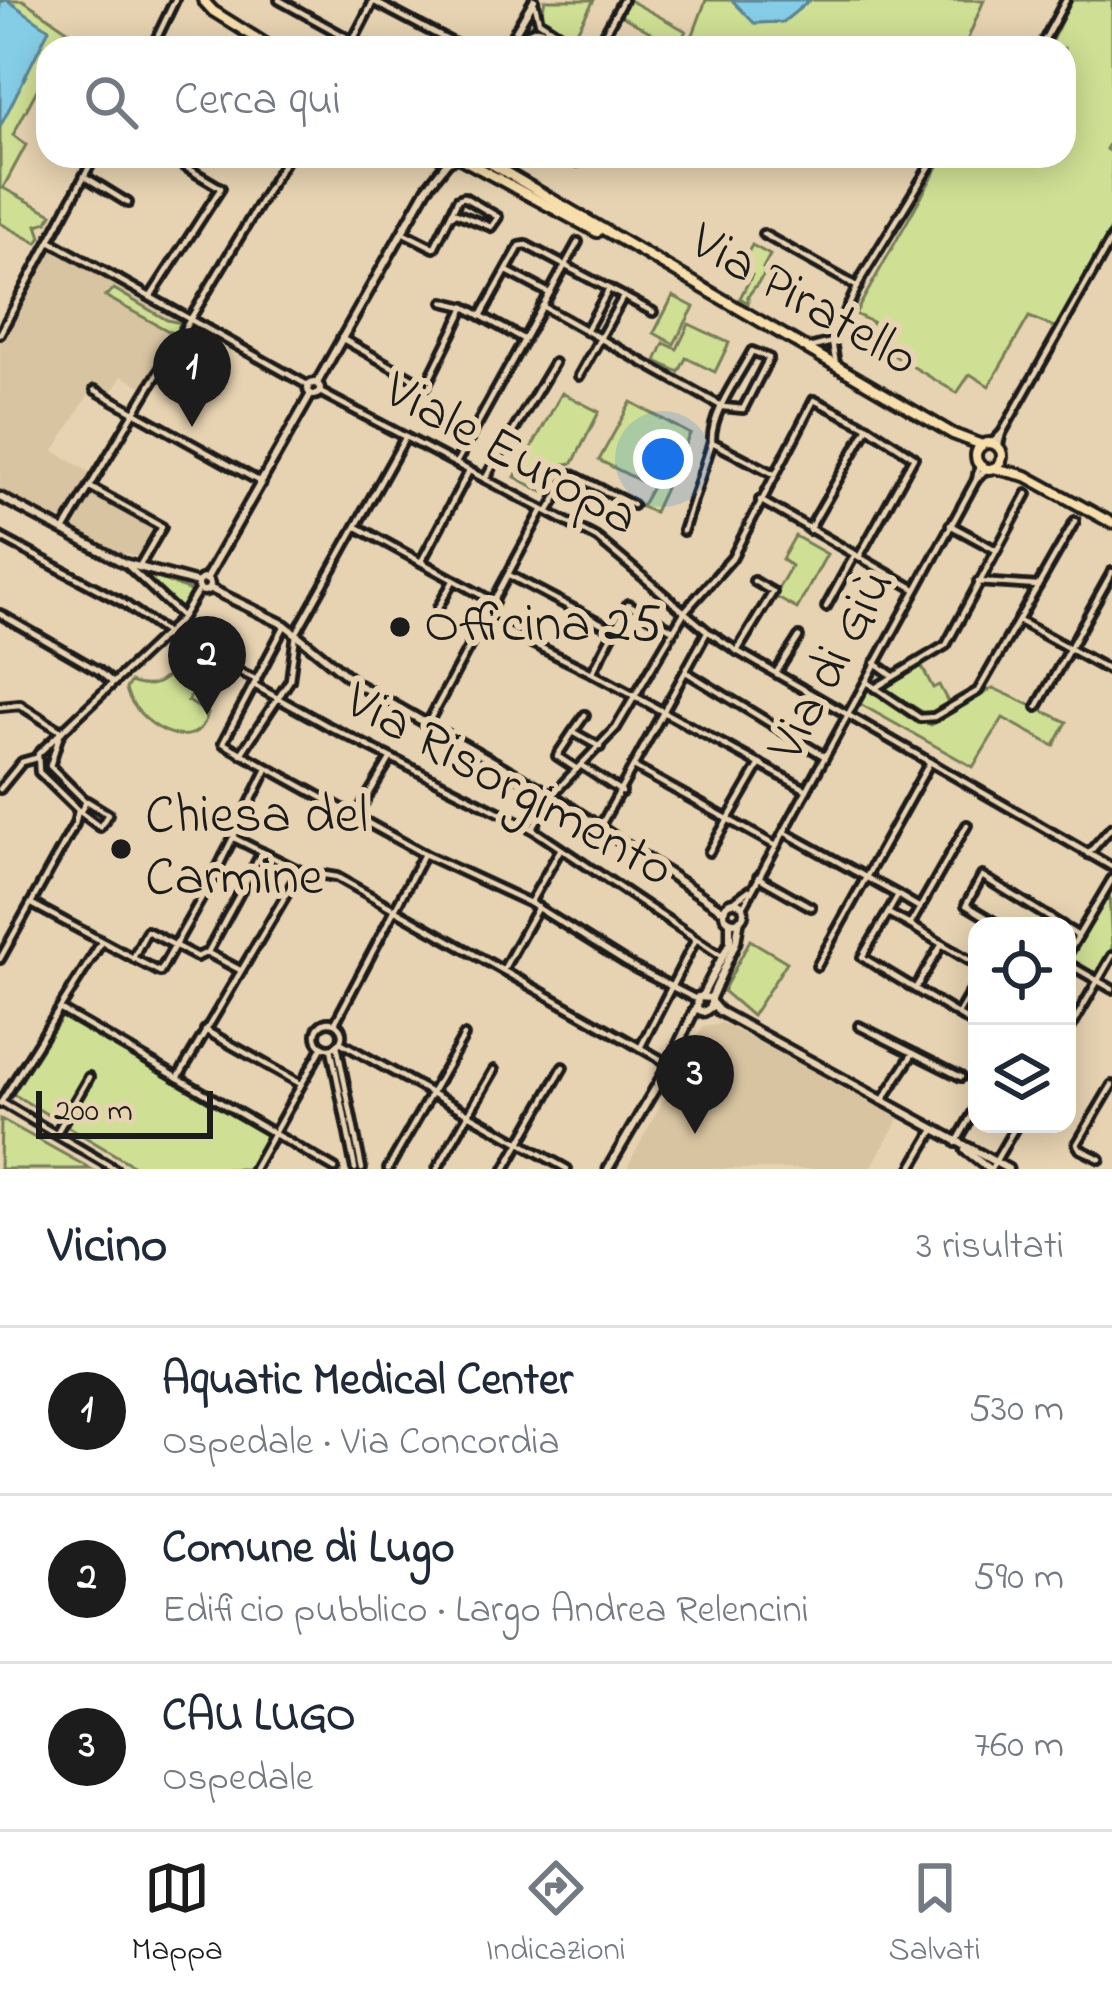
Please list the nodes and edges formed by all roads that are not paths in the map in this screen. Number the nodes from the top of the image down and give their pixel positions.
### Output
1 (199, 0) edge
2 (279, 0) edge
3 (373, 0) edge
4 (534, 0) edge
5 (623, 0) edge
6 (1066, 0) edge
7 (175, 2) edge
8 (523, 18) junction
9 (538, 25) junction
10 (158, 36) edge
11 (243, 36) edge
12 (253, 36) edge
13 (338, 36) edge
14 (355, 36) edge
15 (440, 36) edge
16 (513, 36) edge
17 (521, 36) edge
18 (558, 36) edge
19 (604, 36) edge
20 (1046, 36) edge
21 (88, 168) edge
22 (187, 168) edge
23 (278, 168) edge
24 (440, 168) edge
25 (470, 168) edge
26 (498, 168) edge
27 (929, 168) edge
28 (84, 176) junction
29 (128, 203) dead end
30 (450, 216) junction
31 (406, 234) dead end
32 (763, 234) dead end
33 (1112, 238) edge
34 (614, 239) junction
35 (50, 241) junction
36 (578, 242) dead end
37 (564, 266) junction
38 (507, 271) junction
39 (858, 287) junction
40 (609, 289) junction
41 (549, 293) junction
42 (151, 296) junction
43 (623, 297) junction
44 (444, 302) dead end
45 (542, 306) junction
46 (465, 307) junction
47 (653, 312) dead end
48 (481, 316) junction
49 (190, 319) junction
50 (586, 332) junction
51 (0, 334) edge
52 (341, 338) junction
53 (523, 339) junction
54 (601, 339) junction
55 (832, 342) junction
56 (808, 348) junction
57 (554, 363) dead end
58 (836, 364) junction
59 (579, 376) dead end
60 (314, 389) junction
61 (95, 391) dead end
62 (723, 407) junction
63 (136, 413) junction
64 (868, 427) junction
65 (953, 434) junction
66 (406, 436) junction
67 (712, 442) junction
68 (993, 448) junction
69 (456, 463) junction
70 (984, 465) junction
71 (469, 471) junction
72 (772, 473) junction
73 (1027, 476) junction
74 (485, 479) junction
75 (262, 484) junction
76 (90, 487) junction
77 (1027, 494) dead end
78 (0, 497) edge
79 (760, 500) junction
80 (633, 506) dead end
81 (546, 511) junction
82 (1075, 520) dead end
83 (1112, 523) edge
84 (950, 525) junction
85 (357, 527) junction
86 (64, 530) junction
87 (809, 530) junction
88 (683, 531) dead end
89 (0, 537) edge
90 (996, 550) junction
91 (857, 556) junction
92 (124, 562) junction
93 (421, 562) junction
94 (140, 566) junction
95 (1112, 572) edge
96 (509, 575) junction
97 (454, 580) junction
98 (754, 581) dead end
99 (978, 582) junction
100 (203, 585) junction
101 (1038, 586) junction
102 (915, 589) junction
103 (494, 602) junction
104 (826, 607) dead end
105 (438, 608) dead end
106 (685, 611) junction
107 (0, 614) edge
108 (182, 617) junction
109 (485, 620) junction
110 (1019, 621) junction
111 (285, 625) junction
112 (614, 630) junction
113 (673, 630) junction
114 (707, 631) junction
115 (296, 634) junction
116 (163, 635) junction
117 (799, 637) dead end
118 (1070, 649) junction
119 (737, 651) junction
120 (875, 663) junction
121 (686, 671) junction
122 (1112, 672) edge
123 (592, 673) junction
124 (776, 674) junction
125 (893, 676) junction
126 (256, 682) junction
127 (865, 682) junction
128 (113, 683) junction
129 (875, 688) junction
130 (634, 696) junction
131 (277, 698) junction
132 (0, 707) edge
133 (1037, 707) dead end
134 (663, 712) junction
135 (585, 715) dead end
136 (848, 715) junction
137 (428, 723) junction
138 (573, 732) junction
139 (61, 734) junction
140 (600, 747) junction
141 (242, 754) junction
142 (825, 757) junction
143 (36, 758) junction
144 (391, 758) junction
145 (930, 762) junction
146 (760, 764) junction
147 (579, 767) junction
148 (634, 767) junction
149 (267, 769) junction
150 (0, 789) edge
151 (807, 790) junction
152 (622, 792) junction
153 (552, 794) junction
154 (84, 800) junction
155 (79, 811) junction
156 (356, 816) junction
157 (727, 819) junction
158 (967, 825) dead end
159 (600, 827) junction
160 (1111, 828) edge
161 (532, 829) junction
162 (784, 832) junction
163 (234, 838) junction
164 (776, 846) junction
165 (561, 848) junction
166 (262, 852) junction
167 (709, 852) dead end
168 (424, 854) junction
169 (1088, 854) junction
170 (1100, 860) junction
171 (1112, 867) edge
172 (300, 871) junction
173 (758, 877) junction
174 (866, 877) junction
175 (1112, 879) edge
176 (753, 887) junction
177 (898, 896) junction
178 (530, 903) junction
179 (30, 904) junction
180 (728, 905) junction
181 (538, 907) junction
182 (743, 907) junction
183 (811, 907) dead end
184 (396, 908) junction
185 (920, 908) junction
186 (888, 913) junction
187 (986, 917) edge
188 (1050, 917) edge
189 (740, 919) junction
190 (730, 921) junction
191 (910, 925) junction
192 (1078, 936) joint
193 (1076, 940) edge
194 (695, 941) junction
195 (101, 943) junction
196 (942, 944) junction
197 (3, 945) edge
198 (174, 945) junction
199 (208, 952) junction
200 (1112, 956) edge
201 (723, 957) junction
202 (133, 958) junction
203 (0, 959) edge
204 (968, 960) edge
205 (817, 965) dead end
206 (1076, 966) edge
207 (1109, 968) edge
208 (240, 970) junction
209 (502, 972) junction
210 (1097, 981) junction
211 (670, 984) junction
212 (915, 988) junction
213 (1112, 989) edge
214 (968, 997) edge
215 (704, 1003) junction
216 (61, 1010) junction
217 (958, 1014) junction
218 (335, 1023) junction
219 (975, 1025) edge
220 (1072, 1025) edge
221 (859, 1026) dead end
222 (205, 1030) junction
223 (464, 1036) dead end
224 (336, 1045) junction
225 (323, 1046) junction
226 (640, 1048) junction
227 (912, 1055) junction
228 (669, 1064) junction
229 (563, 1067) dead end
230 (494, 1070) dead end
231 (89, 1077) dead end
232 (961, 1077) dead end
233 (178, 1078) junction
234 (301, 1084) junction
235 (1112, 1085) edge
236 (431, 1093) junction
237 (882, 1101) junction
238 (0, 1102) edge
239 (469, 1114) junction
240 (968, 1126) edge
241 (934, 1130) junction
242 (273, 1133) junction
243 (1013, 1133) edge
244 (56, 1134) junction
245 (520, 1143) junction
246 (959, 1145) junction
247 (1100, 1160) dead end
248 (999, 1168) edge
249 (115, 1169) edge
250 (254, 1169) edge
251 (335, 1169) edge
252 (358, 1169) edge
253 (388, 1169) edge
254 (437, 1169) edge
255 (505, 1169) edge
256 (567, 1169) edge
257 (608, 1169) edge
258 (911, 1169) edge

1 - 11 main road
1 - 12 main road
2 - 13 street
3 - 14 street
3 - 15 street
4 - 8 main road
4 - 9 street
5 - 19 street
6 - 20 street
7 - 10 street
8 - 9 street
8 - 16 main road
9 - 17 street
9 - 18 street
21 - 28 street
22 - 42 street
23 - 49 street
24 - 52 main road
25 - 34 main road, Via Piratello
26 - 34 main road, Via Piratello
27 - 39 street
28 - 29 street
28 - 35 street
30 - 30 street
30 - 31 street
32 - 39 street
33 - 68 street
34 - 56 main road, Via Piratello
35 - 42 street, Viale Europa
35 - 51 street
36 - 37 street
37 - 38 street
37 - 40 street
37 - 41 street
38 - 41 street
38 - 48 street
39 - 55 street
40 - 43 street
40 - 50 street
41 - 45 street
42 - 49 street, Viale Europa
43 - 47 street
43 - 54 street
44 - 46 street
45 - 50 street
45 - 53 street
46 - 48 street
46 - 52 street
48 - 53 street
49 - 60 street, Viale Europa
49 - 63 street
50 - 54 street
52 - 60 main road
53 - 69 street
54 - 59 street
54 - 62 street
55 - 56 street
55 - 58 street
56 - 58 main road, Via Piratello
57 - 74 street
58 - 65 main road, Via Piratello
60 - 66 street, Viale Europa
60 - 75 main road
61 - 63 street
62 - 62 street
62 - 67 street
63 - 75 street
63 - 76 street
64 - 72 street
64 - 87 street
64 - 91 street
65 - 68 main road, Via Piratello
65 - 70 main road, Via Piratello
66 - 69 street, Viale Europa
66 - 85 street
67 - 72 street
67 - 88 street
68 - 70 main road
68 - 70 main road
68 - 73 main road, Via Piratello
69 - 71 street, Viale Europa
70 - 73 main road, Via Piratello
70 - 84 street, Via di Giù
71 - 74 street, Viale Europa
71 - 93 street
72 - 79 street
73 - 83 main road, Via Piratello
74 - 81 street, Viale Europa
75 - 100 main road
76 - 86 street
76 - 94 street
77 - 90 street
78 - 86 main road
79 - 87 street
79 - 106 street
80 - 81 street
81 - 96 street
81 - 106 street, Viale Europa
82 - 101 street
84 - 90 street
84 - 102 street, Via di Giù
85 - 93 street
85 - 115 street
86 - 92 main road
87 - 91 street
89 - 116 street, Via Risorgimento
90 - 99 street
91 - 102 street
91 - 104 street
92 - 94 main road
92 - 108 street
93 - 97 street
94 - 100 main road
95 - 118 street
96 - 103 street
96 - 112 street
97 - 103 street
97 - 105 street
98 - 119 street
99 - 101 street
99 - 125 street
100 - 108 street
100 - 111 main road
101 - 110 street
102 - 120 street, Via di Giù
103 - 109 street
106 - 113 street
106 - 114 street, Viale Europa
107 - 128 street
108 - 116 street
109 - 123 street
109 - 137 street
110 - 118 street
110 - 129 street
111 - 115 main road
111 - 126 street
112 - 113 street
112 - 123 street
113 - 130 street
114 - 119 street, Viale Europa
114 - 121 street
115 - 131 street
115 - 137 main road
116 - 126 street, Via Risorgimento
116 - 128 street
117 - 124 street
118 - 122 street
118 - 133 street
119 - 124 street, Viale Europa
120 - 125 street
120 - 127 street, Via di Giù
121 - 134 street
121 - 142 street
123 - 130 street
124 - 136 street, Viale Europa
125 - 129 street
126 - 131 street, Via Risorgimento
126 - 141 street
127 - 129 street
127 - 136 street, Via di Giù
128 - 139 street
130 - 134 street
130 - 140 street
131 - 141 street
131 - 144 street, Via Risorgimento
132 - 139 street
134 - 146 street
134 - 148 street
135 - 138 street
136 - 142 street, Via di Giù
136 - 145 street, Viale Europa
137 - 153 main road
138 - 140 street
138 - 147 street
139 - 143 street
139 - 154 street
140 - 147 street
141 - 149 street
142 - 151 street, Via di Giù
143 - 150 street
143 - 155 street
144 - 156 street
144 - 161 street, Via Risorgimento
145 - 169 street, Viale Europa
145 - 174 street
146 - 151 street
146 - 157 street
147 - 152 street
147 - 153 street
148 - 152 street
148 - 157 street
149 - 156 street
149 - 163 street
151 - 162 street, Via di Giù
152 - 159 street
153 - 159 main road
153 - 161 street
154 - 155 street
154 - 155 street
155 - 179 street
156 - 168 street
157 - 164 street
157 - 167 street
158 - 185 street
159 - 180 main road
160 - 169 street
160 - 170 street
161 - 165 street, Via Risorgimento
162 - 164 street, Via di Giù
162 - 174 street
163 - 166 street
163 - 198 street
164 - 173 street, Via di Giù
165 - 178 street
165 - 194 street, Via Risorgimento
166 - 172 street
166 - 199 street
168 - 178 street
168 - 184 street
169 - 170 street, Viale Europa
170 - 171 street, Viale Europa
172 - 184 street
172 - 208 street
173 - 176 street, Via di Giù
173 - 183 street
174 - 177 street
174 - 205 street
175 - 192 street
176 - 180 street, Via di Giù
176 - 182 street, Via di Giù
177 - 185 street
177 - 186 street
178 - 181 street
179 - 195 street
179 - 197 street
180 - 182 main road
180 - 190 main road
181 - 209 street
181 - 211 street
182 - 189 main road
184 - 209 street
184 - 218 street
185 - 191 street
186 - 191 street
186 - 212 street
187 - 188 street
189 - 190 main road
189 - 215 main road
190 - 201 main road
191 - 196 street
192 - 193 street
194 - 201 street, Via Risorgimento
194 - 211 street
195 - 202 street
195 - 216 street
196 - 204 street
196 - 212 street
197 - 203 street
198 - 199 street
198 - 202 street
198 - 202 street
199 - 208 street
200 - 207 street
201 - 215 main road
206 - 210 street
207 - 210 street
208 - 222 street
209 - 226 street
210 - 213 street
210 - 220 street
211 - 215 street
211 - 226 street
212 - 217 street
214 - 217 street
215 - 228 main road
215 - 237 main road
216 - 233 street
216 - 238 street
217 - 219 street
218 - 224 street
218 - 225 street
221 - 227 street
222 - 233 street
222 - 234 street
223 - 236 street
224 - 225 street
224 - 236 street
224 - 252 street
225 - 234 street
226 - 228 street
227 - 232 street
227 - 237 street
228 - 257 main road
229 - 245 street
230 - 239 street
231 - 244 street
233 - 242 street
234 - 242 street
235 - 247 street
236 - 239 street
236 - 253 street
237 - 241 main road
238 - 244 street
239 - 245 street
239 - 254 street
240 - 246 street
241 - 246 main road
241 - 258 street
242 - 250 street
242 - 251 street
243 - 248 street
244 - 249 street
245 - 255 street
245 - 256 street
246 - 248 main road

